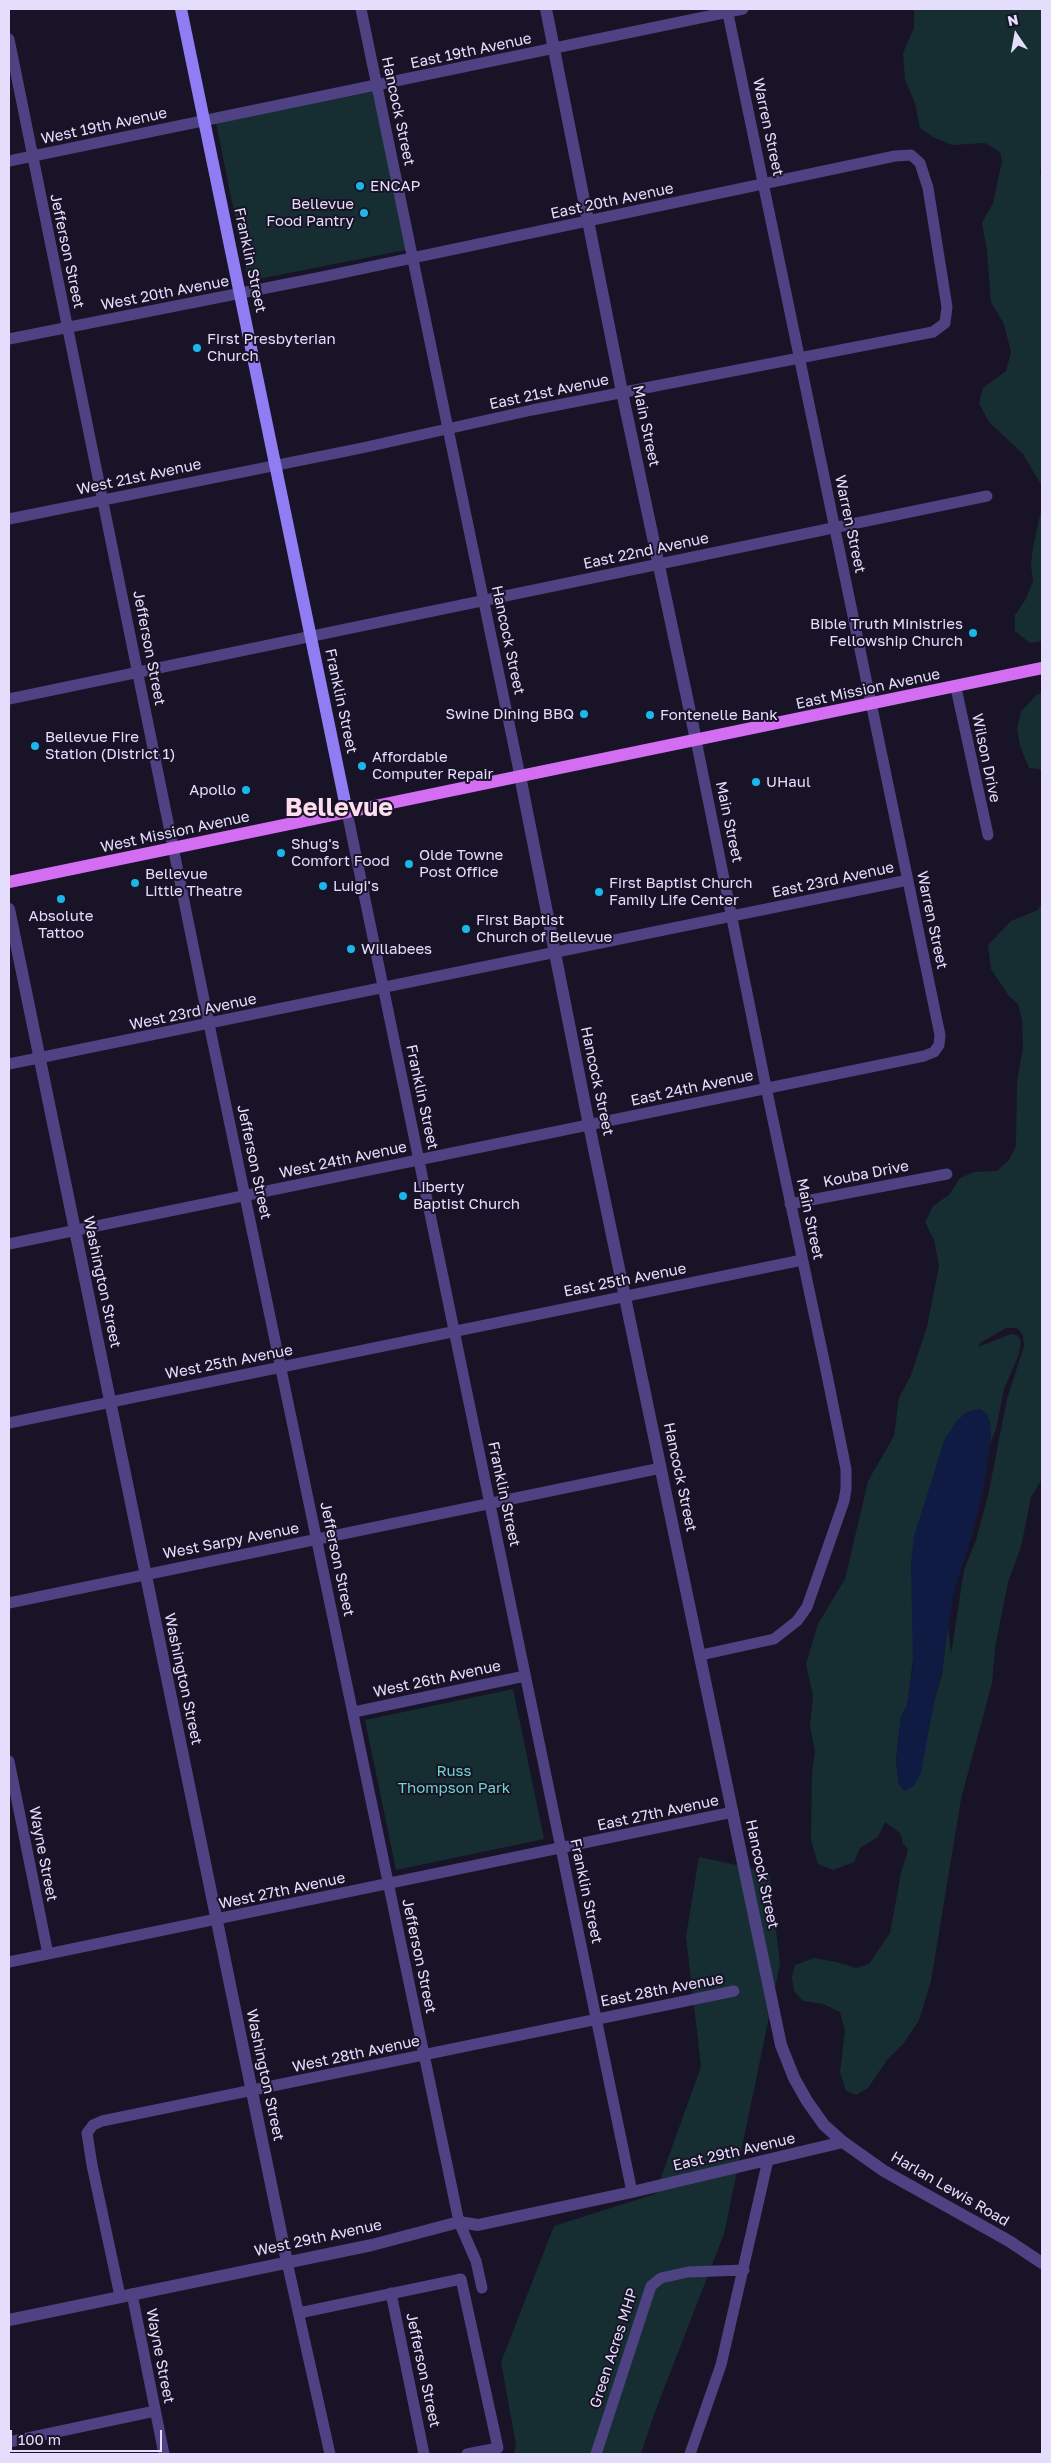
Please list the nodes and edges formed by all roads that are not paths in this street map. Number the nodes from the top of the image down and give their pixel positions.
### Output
1 (181, 9) edge
2 (361, 9) edge
3 (546, 9) edge
4 (743, 9) edge
5 (728, 10) edge
6 (9, 40) edge
7 (554, 48) junction
8 (376, 86) junction
9 (205, 120) junction
10 (32, 156) junction
11 (9, 161) edge
12 (765, 185) junction
13 (588, 222) junction
14 (935, 231) joint
15 (413, 258) junction
16 (240, 294) junction
17 (68, 328) junction
18 (9, 339) edge
19 (800, 358) junction
20 (622, 392) junction
21 (448, 428) junction
22 (276, 464) junction
23 (987, 496) dead end
24 (104, 500) junction
25 (9, 520) edge
26 (835, 528) junction
27 (659, 564) junction
28 (483, 601) junction
29 (312, 638) junction
30 (1042, 668) edge
31 (139, 673) junction
32 (956, 688) junction
33 (9, 699) edge
34 (872, 704) junction
35 (696, 740) junction
36 (520, 776) junction
37 (347, 812) junction
38 (988, 835) dead end
39 (174, 849) junction
40 (908, 880) junction
41 (9, 882) edge
42 (9, 909) edge
43 (732, 916) junction
44 (554, 952) junction
45 (383, 988) junction
46 (209, 1024) junction
47 (940, 1045) joint
48 (39, 1058) junction
49 (9, 1064) edge
50 (766, 1088) junction
51 (589, 1125) junction
52 (418, 1160) junction
53 (947, 1174) dead end
54 (246, 1195) junction
55 (790, 1204) junction
56 (74, 1231) junction
57 (9, 1244) edge
58 (802, 1260) junction
59 (626, 1296) junction
60 (454, 1330) junction
61 (282, 1367) junction
62 (110, 1402) junction
63 (9, 1423) edge
64 (661, 1468) junction
65 (490, 1503) junction
66 (317, 1539) junction
67 (146, 1574) junction
68 (9, 1603) edge
69 (700, 1656) junction
70 (525, 1676) junction
71 (354, 1712) junction
72 (9, 1761) edge
73 (732, 1812) junction
74 (561, 1848) junction
75 (389, 1884) junction
76 (216, 1920) junction
77 (48, 1954) junction
78 (9, 1962) edge
79 (734, 1991) dead end
80 (596, 2019) junction
81 (424, 2056) junction
82 (252, 2091) junction
83 (93, 2125) joint
84 (843, 2142) junction
85 (768, 2160) junction
86 (632, 2192) junction
87 (459, 2222) junction
88 (287, 2262) junction
89 (1042, 2264) edge
90 (744, 2270) junction
91 (482, 2288) dead end
92 (391, 2292) junction
93 (126, 2295) junction
94 (298, 2313) junction
95 (9, 2320) edge
96 (156, 2411) junction
97 (9, 2442) edge
98 (164, 2454) edge
99 (330, 2454) edge
100 (424, 2454) edge
101 (467, 2454) edge
102 (596, 2454) edge
103 (690, 2454) edge

1 - 9 main road, Franklin Street
2 - 8 street, Hancock Street
3 - 7 street, Main Street
4 - 5 street, East 19th Avenue
5 - 7 street, East 19th Avenue
5 - 12 street, Warren Street
6 - 10 street, Jefferson Street
7 - 8 street, East 19th Avenue
7 - 13 street, Main Street
8 - 9 street, East 19th Avenue
8 - 15 street, Hancock Street
9 - 10 street, West 19th Avenue
9 - 16 main road, Franklin Street
10 - 11 street, West 19th Avenue
10 - 17 street, Jefferson Street
12 - 13 street, East 20th Avenue
12 - 14 street, East 20th Avenue
12 - 19 street, Warren Street
13 - 15 street, East 20th Avenue
13 - 20 street, Main Street
14 - 19 street, East 21st Avenue
15 - 16 street, East 20th Avenue
15 - 21 street, Hancock Street
16 - 17 street, West 20th Avenue
16 - 22 main road, Franklin Street
17 - 18 street, West 20th Avenue
17 - 24 street, Jefferson Street
19 - 20 street, East 21st Avenue
19 - 26 street, Warren Street
20 - 21 street, East 21st Avenue
20 - 27 street, Main Street
21 - 22 street, East 21st Avenue
21 - 28 street, Hancock Street
22 - 24 street, West 21st Avenue
22 - 29 main road, Franklin Street
23 - 26 street, East 22nd Avenue
24 - 25 street, West 21st Avenue
24 - 31 street, Jefferson Street
26 - 27 street, East 22nd Avenue
26 - 34 street, Warren Street
27 - 28 street, East 22nd Avenue
27 - 35 street, Main Street
28 - 29 street, East 22nd Avenue
28 - 36 street, Hancock Street
29 - 31 street, East 22nd Avenue
29 - 37 main road, Franklin Street
30 - 32 main road, East Mission Avenue
31 - 33 street, East 22nd Avenue
31 - 39 street, Jefferson Street
32 - 34 main road, East Mission Avenue
32 - 38 street, Wilson Drive
34 - 35 main road, East Mission Avenue
34 - 40 street, Warren Street
35 - 36 main road, East Mission Avenue
35 - 43 street, Main Street
36 - 37 main road, East Mission Avenue
36 - 44 street, Hancock Street
37 - 39 main road, West Mission Avenue
37 - 45 street, Franklin Street
39 - 41 main road, West Mission Avenue
39 - 46 street, Jefferson Street
40 - 43 street, East 23rd Avenue
40 - 47 street, Warren Street
42 - 48 street, Washington Street
43 - 44 street, East 23rd Avenue
43 - 50 street, Main Street
44 - 45 street, East 23rd Avenue
44 - 51 street, Hancock Street
45 - 46 street, West 23rd Avenue
45 - 52 street, Franklin Street
46 - 48 street, West 23rd Avenue
46 - 54 street, Jefferson Street
47 - 50 street, East 24th Avenue
48 - 49 street, West 23rd Avenue
48 - 56 street, Washington Street
50 - 51 street, East 24th Avenue
50 - 55 street, Main Street
51 - 52 street, East 24th Avenue
51 - 59 street, Hancock Street
52 - 54 street, West 24th Avenue
52 - 60 street, Franklin Street
53 - 55 street, Kouba Drive
54 - 56 street, West 24th Avenue
54 - 61 street, Jefferson Street
55 - 58 street, Main Street
56 - 57 street, West 24th Avenue
56 - 62 street, Washington Street
58 - 59 street, East 25th Avenue
58 - 69 street, Main Street
59 - 60 street, East 25th Avenue
59 - 64 street, Hancock Street
60 - 61 street, West 25th Avenue
60 - 65 street, Franklin Street
61 - 62 street, West 25th Avenue
61 - 66 street, Jefferson Street
62 - 63 street, West 25th Avenue
62 - 67 street, Washington Street
64 - 65 street, West Sarpy Avenue
64 - 69 street, Hancock Street
65 - 66 street, West Sarpy Avenue
65 - 70 street, Franklin Street
66 - 67 street, West Sarpy Avenue
66 - 71 street, Jefferson Street
67 - 68 street, West Sarpy Avenue
67 - 76 street, Washington Street
69 - 73 street, Hancock Street
70 - 71 street, West 26th Avenue
70 - 74 street, Franklin Street
71 - 75 street, Jefferson Street
72 - 77 street, Wayne Street
73 - 74 street, East 27th Avenue
73 - 84 street, Hancock Street
74 - 75 street, West 27th Avenue
74 - 80 street, Franklin Street
75 - 76 street, West 27th Avenue
75 - 81 street, Jefferson Street
76 - 77 street, West 27th Avenue
76 - 82 street, Washington Street
77 - 78 street, West 27th Avenue
79 - 80 street, East 28th Avenue
80 - 81 street, West 28th Avenue
80 - 86 street, Franklin Street
81 - 82 street, West 28th Avenue
81 - 87 street, Jefferson Street
82 - 83 street, West 28th Avenue
82 - 88 street, Washington Street
83 - 93 street, Wayne Street
84 - 85 street, East 29th Avenue
84 - 89 street, Harlan Lewis Road
85 - 86 street, East 29th Avenue
85 - 90 street
86 - 87 street, West 29th Avenue
87 - 88 street, West 29th Avenue
87 - 91 street, Jefferson Street
88 - 93 street, West 29th Avenue
88 - 94 street, Washington Street
90 - 102 street, Green Acres MHP
90 - 103 street
92 - 94 street
92 - 100 street, Jefferson Street
92 - 101 street
93 - 95 street, West 29th Avenue
93 - 96 street, Wayne Street
94 - 99 street, Washington Street
96 - 97 street
96 - 98 street, Wayne Street

